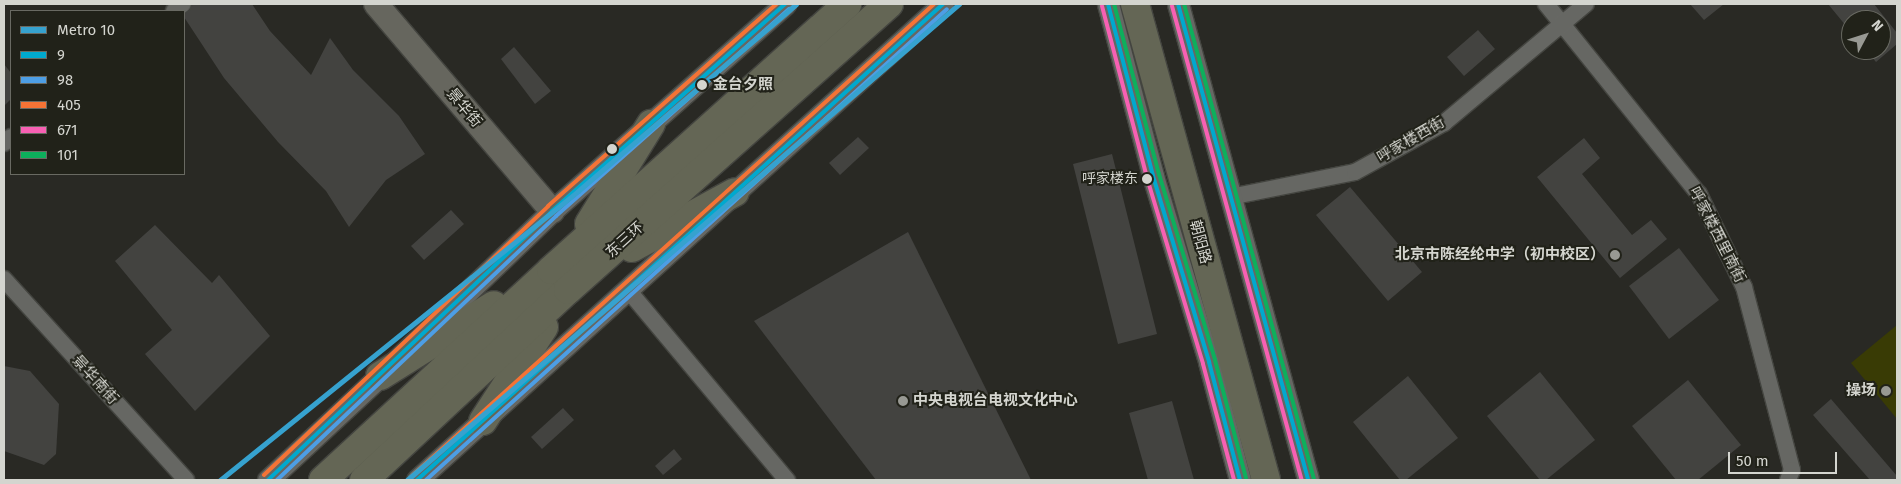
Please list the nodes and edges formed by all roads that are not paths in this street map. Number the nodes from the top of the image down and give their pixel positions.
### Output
1 (376, 4) edge
2 (396, 4) edge
3 (785, 4) edge
4 (847, 4) edge
5 (889, 4) edge
6 (942, 4) edge
7 (1108, 4) edge
8 (1135, 4) edge
9 (1154, 4) edge
10 (1178, 4) edge
11 (1546, 4) edge
12 (1586, 4) edge
13 (1562, 23) junction
14 (651, 124) junction
15 (735, 192) junction
16 (1230, 197) junction
17 (558, 206) junction
18 (580, 262) junction
19 (550, 270) junction
20 (4, 279) edge
21 (568, 290) junction
22 (628, 290) junction
23 (380, 376) junction
24 (483, 421) junction
25 (186, 480) edge
26 (268, 480) edge
27 (323, 480) edge
28 (364, 480) edge
29 (417, 480) edge
30 (787, 480) edge
31 (1240, 480) edge
32 (1266, 480) edge
33 (1284, 480) edge
34 (1308, 480) edge
35 (1788, 480) edge

1 - 17 main road, 景华街
2 - 17 main road, 景华街
3 - 14 street
4 - 18 highway, 东三环
5 - 18 highway, 东三环
6 - 15 street
7 - 31 street, 朝阳路
8 - 32 highway, 朝阳路
9 - 33 highway, 朝阳路
10 - 16 street
11 - 13 street, 呼家楼西里南街
12 - 13 street, 呼家楼西街
13 - 16 street, 呼家楼西街
13 - 35 street, 呼家楼西里南街
14 - 17 street
14 - 18 highway
15 - 18 highway
15 - 22 street
16 - 34 street
17 - 23 street
18 - 19 highway, 东三环
18 - 21 highway, 东三环
19 - 23 highway
19 - 27 highway, 东三环
20 - 25 street, 景华南街
21 - 24 highway
21 - 28 highway, 东三环
22 - 24 street
22 - 30 street
23 - 26 street
24 - 29 street

